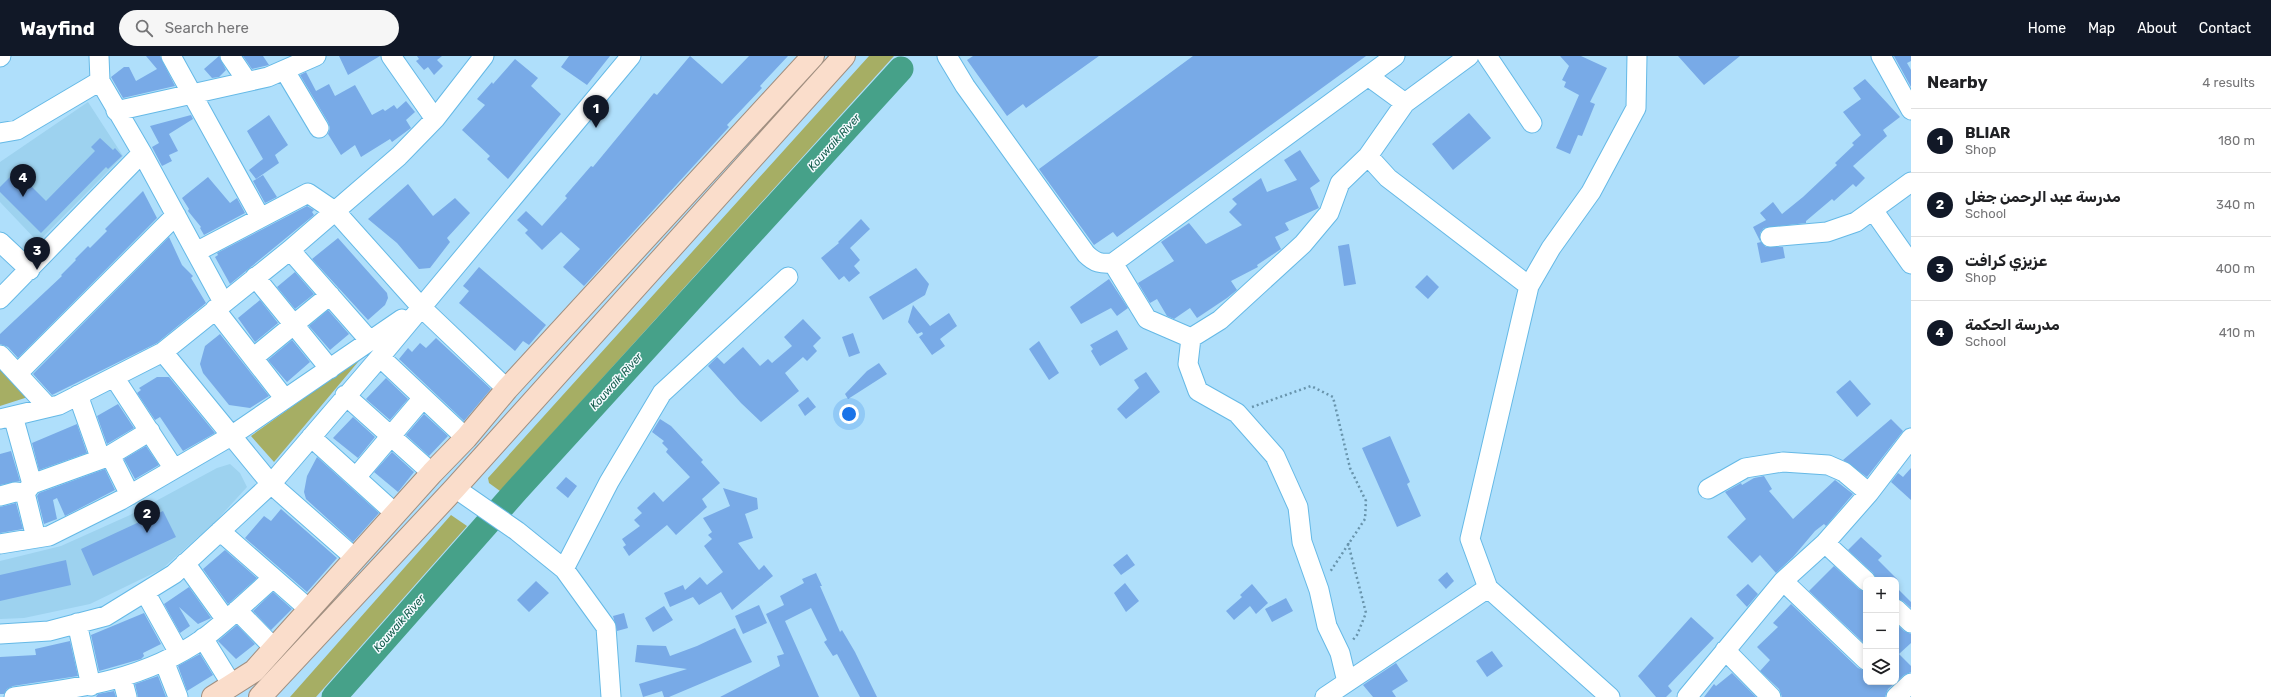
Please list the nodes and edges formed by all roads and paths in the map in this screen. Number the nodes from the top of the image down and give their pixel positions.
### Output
1 (99, 56) edge
2 (171, 56) edge
3 (230, 56) edge
4 (392, 56) edge
5 (484, 56) edge
6 (631, 56) edge
7 (813, 56) edge
8 (844, 56) edge
9 (947, 56) edge
10 (1396, 56) edge
11 (1487, 56) edge
12 (1637, 56) edge
13 (1881, 56) edge
14 (306, 58) edge
15 (1461, 58) edge
16 (285, 71) junction
17 (1368, 76) junction
18 (100, 81) junction
19 (247, 81) junction
20 (192, 93) junction
21 (1405, 103) junction
22 (1911, 110) edge
23 (116, 111) junction
24 (435, 119) junction
25 (1532, 123) dead end
26 (318, 128) dead end
27 (0, 133) edge
28 (142, 152) junction
29 (1368, 156) junction
30 (1911, 182) edge
31 (1873, 210) junction
32 (336, 212) junction
33 (176, 215) junction
34 (260, 217) junction
35 (1770, 237) dead end
36 (0, 242) edge
37 (290, 250) junction
38 (196, 252) junction
39 (1113, 263) junction
40 (1911, 264) edge
41 (30, 270) junction
42 (254, 277) junction
43 (788, 277) dead end
44 (1529, 286) junction
45 (330, 295) junction
46 (0, 299) edge
47 (219, 306) junction
48 (421, 307) junction
49 (294, 325) junction
50 (1191, 338) junction
51 (375, 349) junction
52 (163, 352) junction
53 (0, 355) edge
54 (253, 358) junction
55 (330, 369) junction
56 (18, 373) junction
57 (114, 377) junction
58 (507, 388) junction
59 (78, 395) junction
60 (345, 395) junction
61 (423, 398) junction
62 (285, 399) junction
63 (48, 407) junction
64 (1237, 413) junction
65 (7, 417) edge
66 (150, 431) junction
67 (231, 436) junction
68 (311, 437) junction
69 (391, 437) junction
70 (466, 438) junction
71 (1910, 442) edge
72 (107, 457) junction
73 (174, 469) junction
74 (432, 473) junction
75 (357, 476) junction
76 (271, 484) junction
77 (28, 488) junction
78 (1708, 489) dead end
79 (463, 493) junction
80 (1869, 493) junction
81 (130, 495) junction
82 (0, 496) edge
83 (396, 514) junction
84 (220, 531) junction
85 (36, 538) junction
86 (1348, 542) junction
87 (1824, 543) junction
88 (0, 544) edge
89 (356, 559) junction
90 (185, 564) junction
91 (564, 569) junction
92 (273, 578) junction
93 (1863, 578) edge
94 (1783, 581) junction
95 (1488, 588) junction
96 (1319, 590) junction
97 (145, 592) junction
98 (310, 610) junction
99 (1899, 612) edge
100 (231, 615) junction
101 (77, 623) junction
102 (1911, 623) edge
103 (0, 634) edge
104 (204, 638) junction
105 (275, 649) junction
106 (1725, 650) junction
107 (1340, 653) junction
108 (171, 657) junction
109 (1863, 657) edge
110 (122, 678) junction
111 (1347, 682) junction
112 (232, 685) junction
113 (91, 686) junction
114 (72, 693) edge
115 (14, 697) edge
116 (128, 697) edge
117 (178, 697) edge
118 (214, 697) edge
119 (260, 697) edge
120 (611, 697) edge
121 (1325, 697) edge
122 (1610, 697) edge
123 (1687, 697) edge
124 (1771, 697) edge

1 - 18 street
2 - 20 street
3 - 19 street
4 - 24 street
5 - 24 street
6 - 48 street
7 - 58 main road
8 - 79 main road
9 - 39 street
10 - 17 street
11 - 25 street
12 - 44 street
13 - 22 street
14 - 16 street
15 - 21 street
16 - 19 street
16 - 26 street
17 - 21 street
17 - 39 street
18 - 23 street
18 - 27 street
19 - 20 street
20 - 23 street
20 - 34 street
21 - 29 street
23 - 28 street
24 - 32 street
28 - 33 street
28 - 41 street
29 - 44 street
29 - 50 street
30 - 31 street
31 - 35 street
31 - 40 street
32 - 34 street
32 - 37 street
32 - 48 street
33 - 38 street
33 - 56 street
34 - 38 street
36 - 41 street
37 - 42 street
37 - 45 street
38 - 47 street
39 - 50 street
41 - 46 street
42 - 47 street
42 - 49 street
43 - 91 street
44 - 95 street
45 - 49 street
45 - 51 street
47 - 52 street
47 - 54 street
48 - 51 street
48 - 58 street
49 - 54 street
49 - 55 street
50 - 64 street
51 - 55 street
51 - 60 street
51 - 61 street
52 - 57 street
52 - 67 street
53 - 56 street
54 - 62 street
55 - 62 street
56 - 63 street
57 - 59 street
57 - 66 street
58 - 70 main road
59 - 63 street
59 - 72 street
60 - 68 street
60 - 69 street
61 - 69 street
61 - 70 street
62 - 67 street
63 - 65 street
64 - 86 path
64 - 96 street
65 - 77 street
66 - 72 street
66 - 73 street
67 - 73 street
67 - 76 street
68 - 75 street
68 - 76 street
69 - 74 street
69 - 75 street
70 - 74 main road
71 - 80 street
72 - 77 street
72 - 81 street
73 - 81 street
74 - 83 main road
75 - 83 street
76 - 84 street
76 - 89 street
77 - 82 street
77 - 85 street
78 - 80 street
79 - 91 street
79 - 119 main road
80 - 87 street
81 - 85 street
83 - 89 main road
84 - 90 street
84 - 92 street
85 - 88 street
86 - 96 path
86 - 107 path
87 - 93 street
87 - 94 street
89 - 98 main road
90 - 97 street
90 - 100 street
91 - 120 street
92 - 98 street
92 - 100 street
94 - 106 street
94 - 109 street
95 - 111 street
95 - 122 street
96 - 107 street
97 - 101 street
97 - 108 street
98 - 105 main road
99 - 102 street
100 - 104 street
100 - 105 street
101 - 103 street
101 - 113 street
104 - 108 street
104 - 112 street
105 - 112 main road
106 - 123 street
106 - 124 street
107 - 111 street
108 - 110 street
108 - 117 street
110 - 113 street
110 - 116 street
111 - 121 street
112 - 118 main road
113 - 114 street
114 - 115 street

